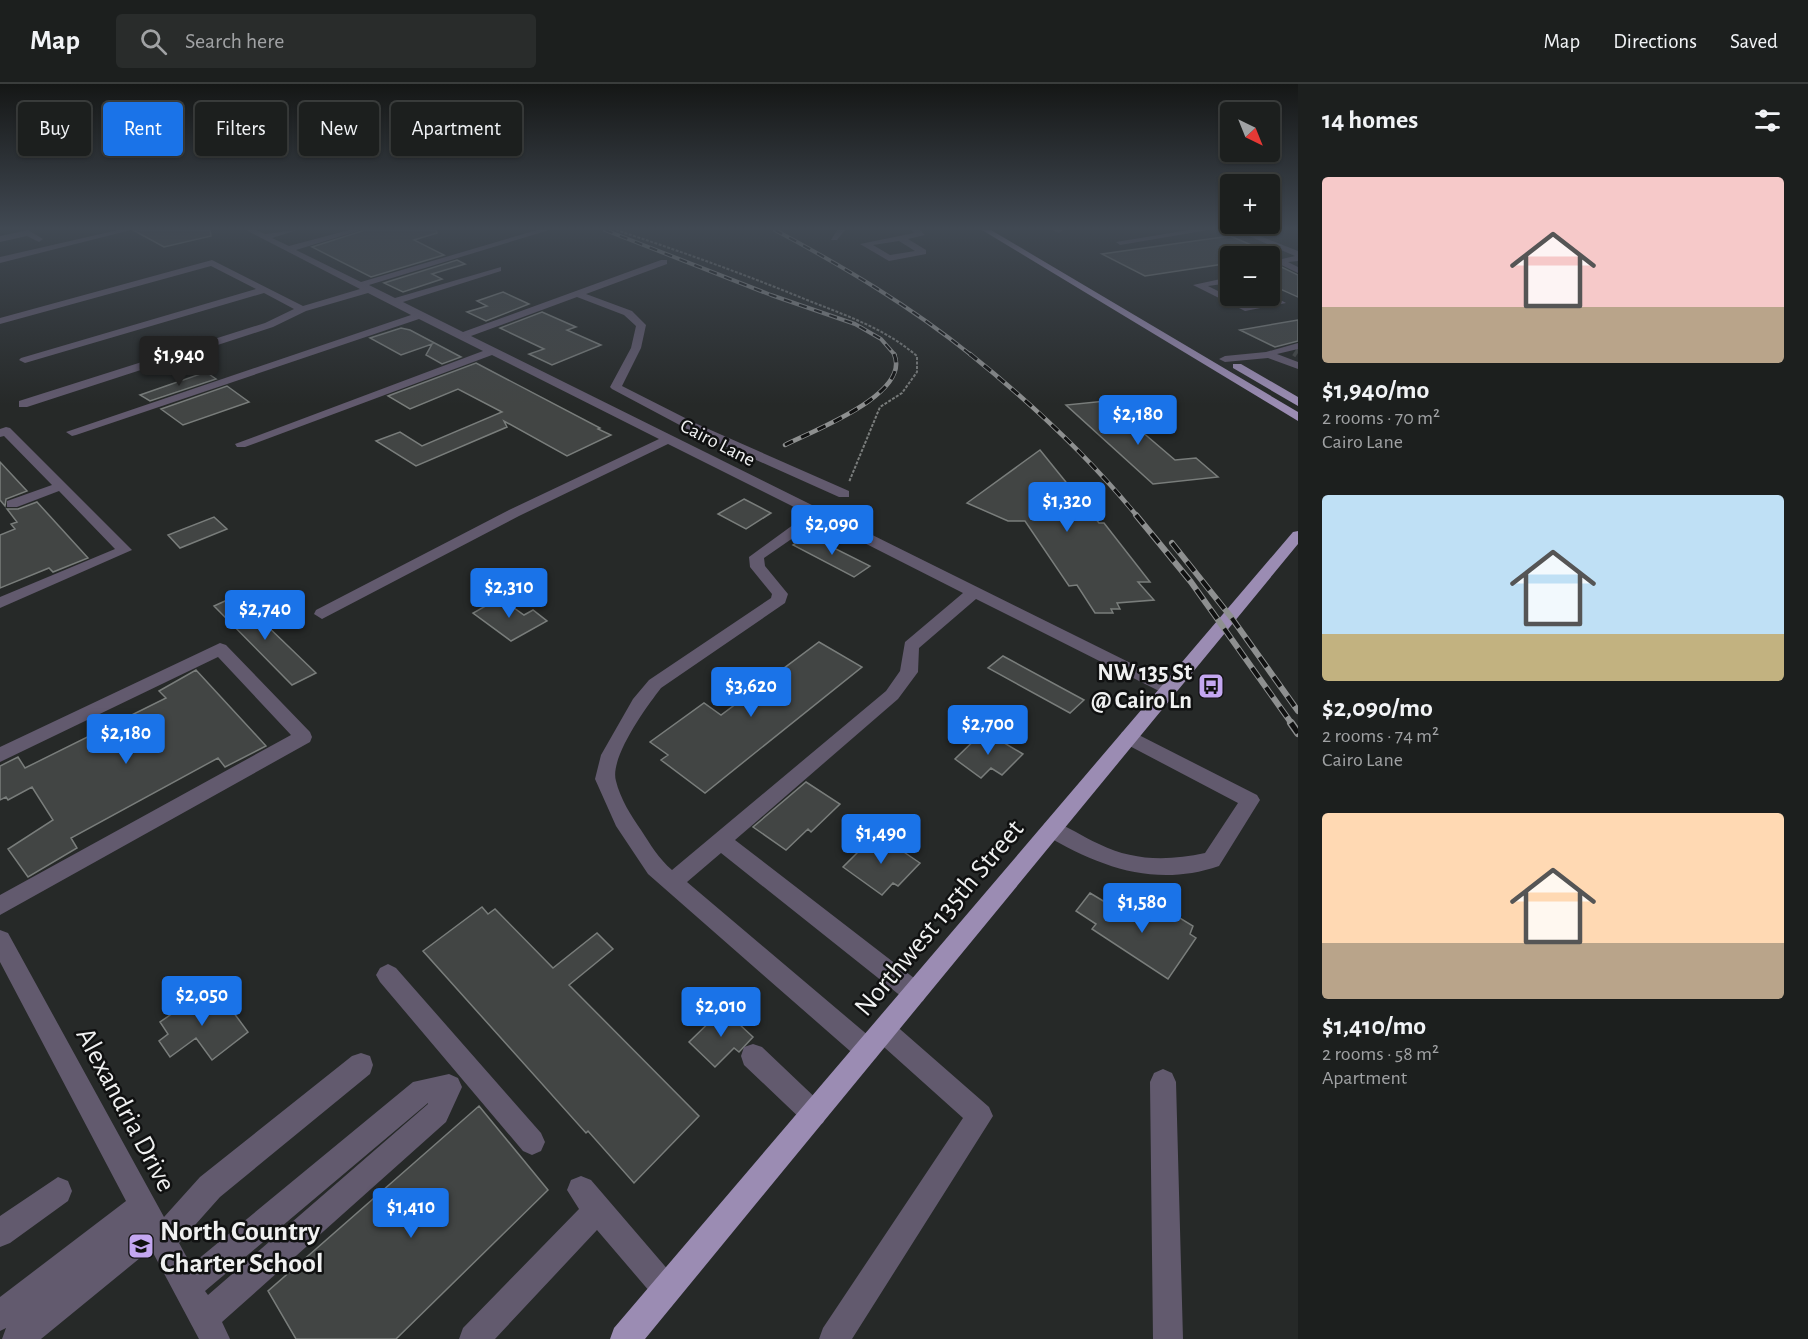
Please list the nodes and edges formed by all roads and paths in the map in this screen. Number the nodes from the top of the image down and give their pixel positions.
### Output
1 (119, 289) edge
2 (262, 289) edge
3 (360, 289) edge
4 (367, 289) edge
5 (436, 289) edge
6 (592, 289) edge
7 (782, 289) edge
8 (1084, 289) edge
9 (1104, 289) edge
10 (1205, 289) edge
11 (265, 290) junction
12 (577, 294) junction
13 (1220, 296) edge
14 (394, 302) junction
15 (1241, 306) edge
16 (1259, 306) edge
17 (302, 309) junction
18 (420, 315) junction
19 (0, 321) edge
20 (462, 336) junction
21 (1195, 342) dead end
22 (1294, 348) edge
23 (493, 351) junction
24 (1269, 355) junction
25 (1220, 356) joint
26 (25, 360) dead end
27 (1298, 366) edge
28 (1298, 402) edge
29 (23, 404) dead end
30 (1298, 417) edge
31 (72, 432) dead end
32 (0, 433) edge
33 (669, 439) junction
34 (241, 444) dead end
35 (61, 486) junction
36 (844, 494) joint
37 (12, 504) dead end
38 (818, 514) junction
39 (1298, 535) edge
40 (974, 592) junction
41 (0, 603) edge
42 (322, 614) dead end
43 (1169, 689) junction
44 (1129, 737) junction
45 (0, 755) edge
46 (1052, 829) junction
47 (721, 841) junction
48 (671, 883) junction
49 (0, 906) edge
50 (0, 940) edge
51 (388, 975) dead end
52 (915, 993) junction
53 (875, 1040) junction
54 (753, 1056) dead end
55 (361, 1065) dead end
56 (459, 1078) junction
57 (1163, 1082) dead end
58 (814, 1114) junction
59 (532, 1142) dead end
60 (58, 1191) dead end
61 (153, 1224) junction
62 (0, 1233) edge
63 (187, 1287) junction
64 (666, 1289) junction
65 (0, 1316) edge
66 (210, 1328) edge
67 (17, 1339) edge
68 (474, 1339) edge
69 (625, 1339) edge
70 (834, 1339) edge
71 (1168, 1339) edge

1 - 19 street
2 - 11 street
3 - 17 street
4 - 14 street, Cairo Lane
5 - 14 street
6 - 12 street
7 - 36 path
8 - 30 main road
9 - 21 main road
10 - 13 street
11 - 17 street
11 - 26 street
12 - 20 street
12 - 36 street
14 - 18 street, Cairo Lane
15 - 16 street
17 - 29 street
18 - 20 street, Cairo Lane
18 - 31 street
20 - 23 street, Cairo Lane
22 - 24 street
23 - 33 street, Cairo Lane
23 - 34 street
24 - 25 street
24 - 27 street
25 - 28 main road
32 - 35 street
33 - 38 street, Cairo Lane
33 - 42 street
35 - 37 street
35 - 41 street
38 - 40 street, Cairo Lane
38 - 48 street
39 - 43 main road, Northwest 135th Street
40 - 43 street, Cairo Lane
40 - 47 street
43 - 44 main road, Northwest 135th Street
44 - 46 main road, Northwest 135th Street
44 - 46 street
45 - 49 street
46 - 52 main road, Northwest 135th Street
47 - 48 street
47 - 52 street
48 - 53 street
50 - 61 street, Alexandria Drive
51 - 56 street
52 - 53 main road, Northwest 135th Street
53 - 58 main road, Northwest 135th Street
53 - 70 street
54 - 58 street
55 - 61 street
56 - 59 street
56 - 63 street
56 - 66 street
57 - 71 street
58 - 64 main road, Northwest 135th Street
60 - 62 street
61 - 63 street, Alexandria Drive
61 - 65 street
61 - 67 street
63 - 66 street, Alexandria Drive
64 - 68 street
64 - 69 main road, Northwest 135th Street

